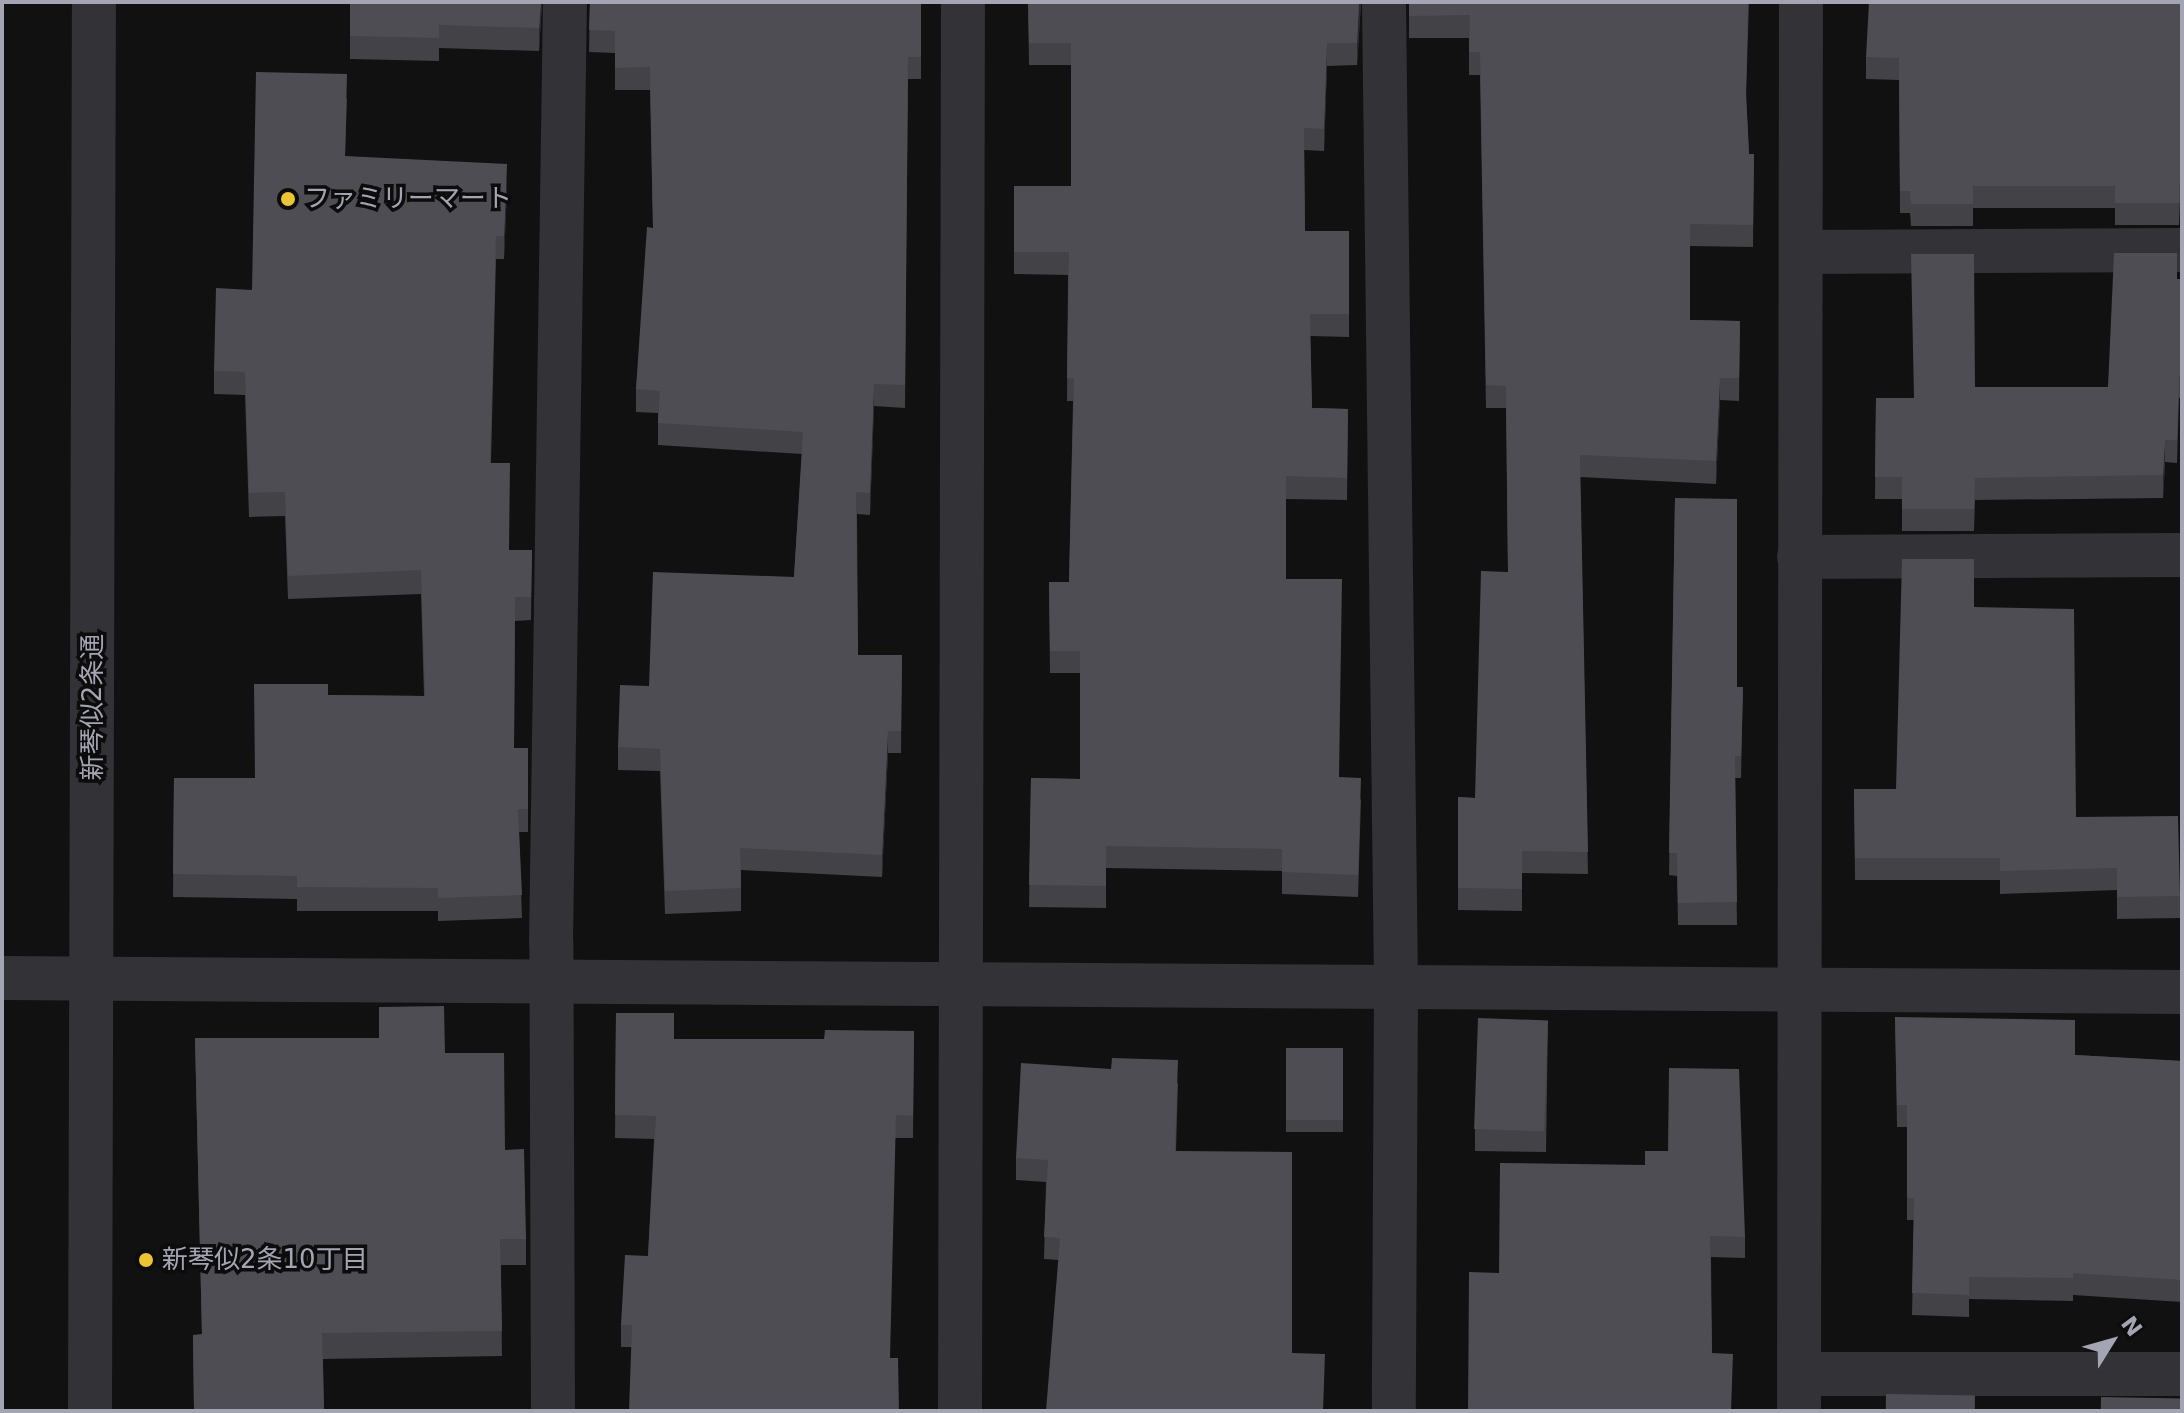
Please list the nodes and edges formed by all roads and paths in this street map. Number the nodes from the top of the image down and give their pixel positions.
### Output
1 (94, 2) edge
2 (565, 2) edge
3 (963, 2) edge
4 (1384, 2) edge
5 (1801, 2) edge
6 (2182, 250) edge
7 (1801, 252) junction
8 (2182, 555) edge
9 (1799, 557) junction
10 (2, 978) edge
11 (92, 978) junction
12 (552, 982) junction
13 (959, 984) junction
14 (1396, 987) junction
15 (1799, 990) junction
16 (2182, 992) edge
17 (2182, 1374) edge
18 (1799, 1393) edge
19 (90, 1411) edge
20 (553, 1411) edge
21 (960, 1411) edge
22 (1394, 1411) edge

1 - 11 street, 新琴似2条通
2 - 12 street
3 - 13 street
4 - 14 street
5 - 7 street
6 - 7 street
7 - 9 street
8 - 9 street
9 - 15 street
10 - 11 street
11 - 12 street
11 - 19 street, 新琴似2条通
12 - 13 street
12 - 20 street
13 - 14 street
13 - 21 street
14 - 15 street
14 - 22 street
15 - 16 street
15 - 18 street
17 - 18 street

